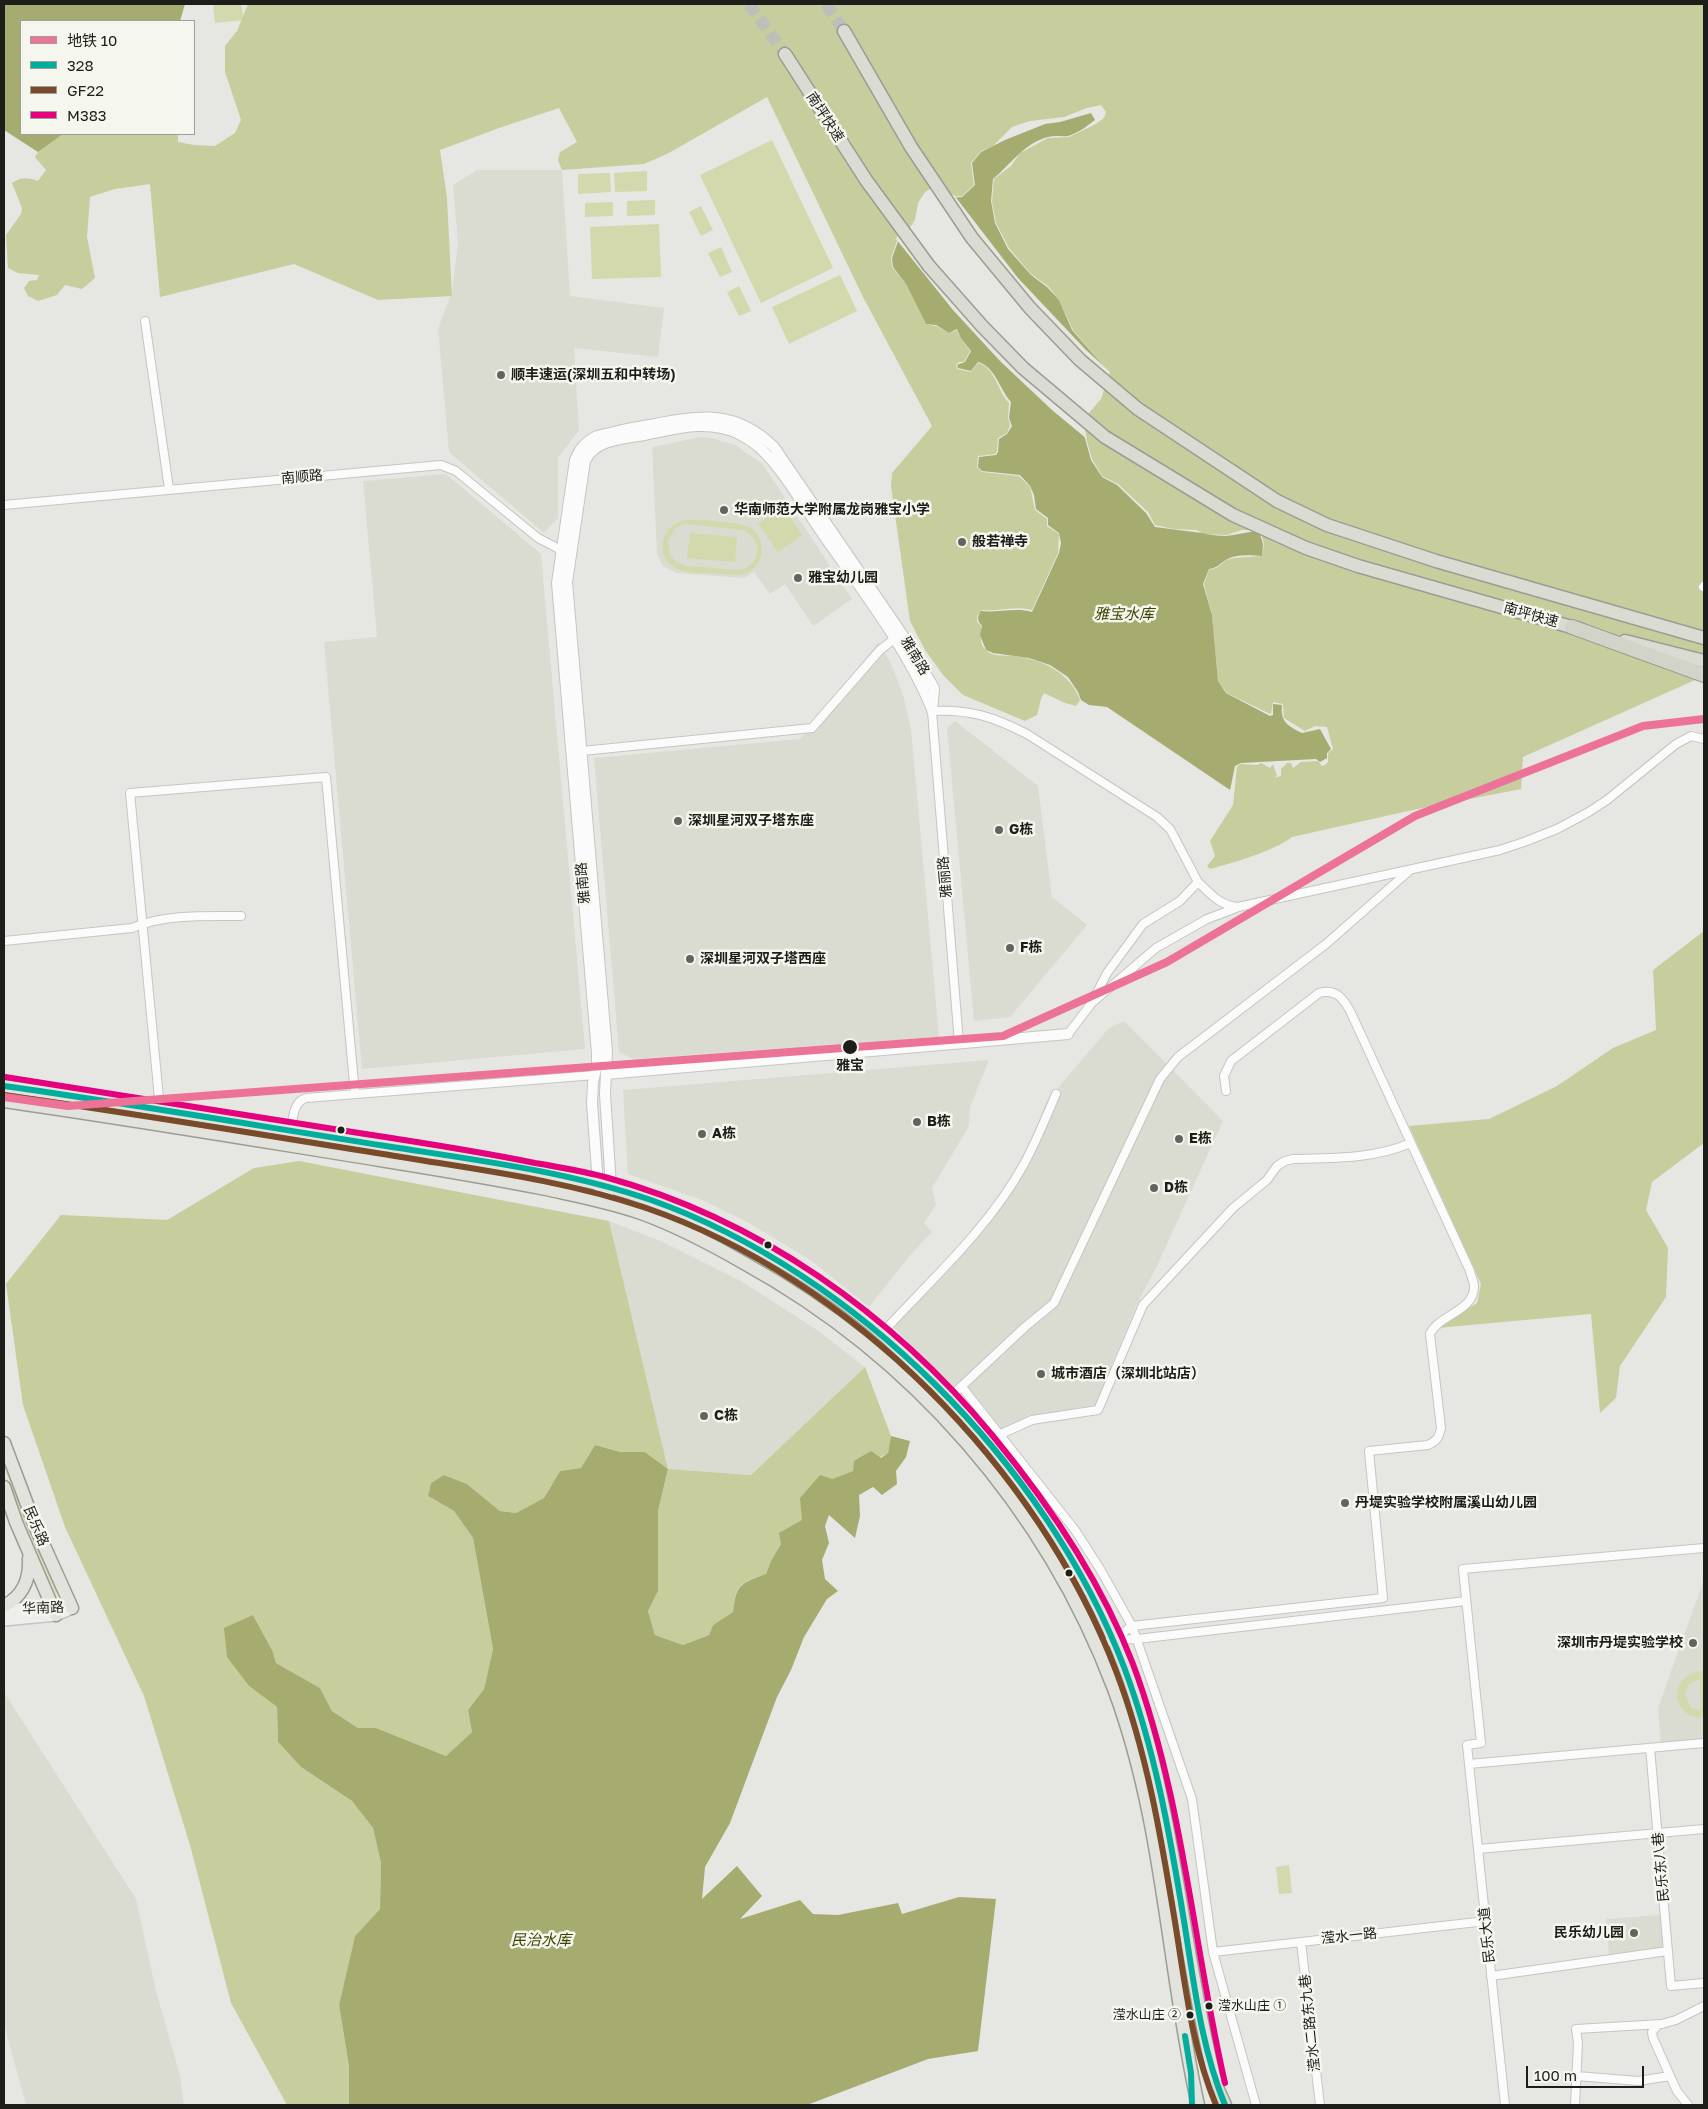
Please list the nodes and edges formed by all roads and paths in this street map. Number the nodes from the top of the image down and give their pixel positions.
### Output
1 (844, 31) tunnel mouth
2 (785, 54) tunnel mouth
3 (145, 322) dead end
4 (169, 490) junction
5 (4, 505) edge
6 (567, 552) junction
7 (1572, 627) junction
8 (898, 637) junction
9 (1704, 638) edge
10 (1704, 661) edge
11 (1704, 675) edge
12 (932, 711) junction
13 (1704, 739) edge
14 (582, 751) junction
15 (1411, 870) junction
16 (1198, 882) junction
17 (1238, 907) junction
18 (241, 916) dead end
19 (142, 923) junction
20 (4, 941) edge
21 (1091, 1004) junction
22 (1068, 1034) joint
23 (959, 1043) junction
24 (606, 1074) junction
25 (595, 1075) junction
26 (5, 1086) edge
27 (1226, 1091) dead end
28 (354, 1094) junction
29 (1056, 1094) dead end
30 (4, 1101) edge
31 (27, 1105) junction
32 (4, 1107) edge
33 (160, 1109) junction
34 (291, 1130) junction
35 (1411, 1143) junction
36 (598, 1184) junction
37 (611, 1187) junction
38 (603, 1201) junction
39 (882, 1333) junction
40 (962, 1387) junction
41 (949, 1398) junction
42 (1001, 1434) junction
43 (4, 1443) edge
44 (4, 1487) edge
45 (27, 1548) junction
46 (1704, 1548) edge
47 (1466, 1601) junction
48 (4, 1606) edge
49 (72, 1608) joint
50 (4, 1610) edge
51 (54, 1610) junction
52 (4, 1620) edge
53 (1132, 1626) junction
54 (1137, 1639) junction
55 (1113, 1640) junction
56 (1097, 1646) junction
57 (1704, 1743) edge
58 (1650, 1748) junction
59 (1469, 1764) junction
60 (1704, 1829) edge
61 (1658, 1833) junction
62 (1478, 1849) junction
63 (1486, 1921) junction
64 (1301, 1942) junction
65 (1668, 1951) junction
66 (1213, 1952) junction
67 (1492, 1976) junction
68 (1704, 1983) edge
69 (1704, 2006) edge
70 (1664, 2024) junction
71 (1577, 2076) junction
72 (1670, 2076) junction
73 (1216, 2085) joint
74 (1198, 2105) edge
75 (1223, 2105) edge
76 (1256, 2105) edge
77 (1320, 2105) edge
78 (1505, 2105) edge
79 (1575, 2105) edge
80 (1688, 2105) edge

1 - 9 highway, 南坪快速
2 - 7 highway, 南坪快速
3 - 4 street
4 - 5 street, 南顺路
4 - 6 street, 南顺路
6 - 8 street, 雅南路
6 - 14 street, 雅南路
6 - 25 street, 雅南路
7 - 10 highway, 南坪快速
7 - 11 highway
8 - 12 street, 雅南路
8 - 14 street
12 - 16 street
12 - 23 street, 雅丽路
13 - 15 street
14 - 24 street, 雅南路
15 - 17 street
15 - 40 street
16 - 17 street
16 - 21 street
17 - 21 street
18 - 19 street
19 - 20 street
19 - 28 street
19 - 33 street
21 - 22 street
22 - 23 street
23 - 24 street
24 - 37 street, 雅南路
25 - 28 street
25 - 36 street, 雅南路
26 - 33 main road
27 - 35 street
28 - 34 street
29 - 39 street
30 - 31 main road
31 - 32 main road
31 - 38 main road
33 - 34 main road
34 - 36 main road
35 - 42 street
35 - 53 street
36 - 37 main road
36 - 38 street, 雅南路
37 - 38 street
37 - 39 main road
38 - 56 main road
39 - 41 main road
40 - 41 street
40 - 42 street
41 - 55 main road
42 - 53 street
43 - 49 main road, 民乐路
44 - 45 main road, 民乐路
45 - 48 main road
45 - 51 main road, 民乐路
46 - 47 street
47 - 54 street
47 - 59 street, 民乐大道
49 - 51 main road, 华南路
50 - 51 main road, 华南路
51 - 52 main road, 华南路
53 - 54 street
53 - 55 street
54 - 55 street
54 - 66 street
55 - 56 street
55 - 73 main road
56 - 74 main road
57 - 58 street
58 - 59 street
58 - 61 street, 民乐东八巷
59 - 62 street, 民乐大道
60 - 61 street
61 - 62 street
61 - 65 street, 民乐东八巷
62 - 63 street, 民乐大道
63 - 64 street, 滢水一路
63 - 67 street, 民乐大道
64 - 66 street, 滢水一路
64 - 77 street, 滢水二路东九巷
65 - 67 street
65 - 68 street, 民乐东八巷
66 - 76 street
67 - 78 street, 民乐大道
69 - 70 street
70 - 71 street
70 - 72 street
71 - 72 street
71 - 79 street
72 - 80 street
73 - 75 highway

